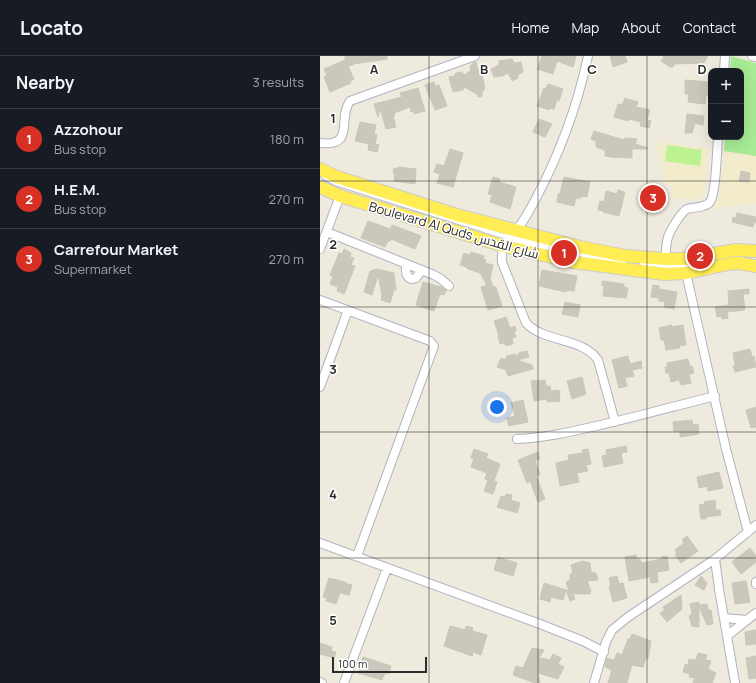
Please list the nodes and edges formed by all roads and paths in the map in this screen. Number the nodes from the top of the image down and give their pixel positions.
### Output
1 (475, 56) edge
2 (588, 56) edge
3 (726, 56) edge
4 (752, 56) edge
5 (756, 57) edge
6 (724, 68) edge
7 (718, 140) edge
8 (320, 144) edge
9 (320, 169) edge
10 (320, 175) edge
11 (323, 186) edge
12 (340, 196) junction
13 (326, 232) junction
14 (509, 238) junction
15 (320, 249) edge
16 (756, 251) edge
17 (756, 256) edge
18 (665, 259) junction
19 (756, 261) edge
20 (633, 262) dead end
21 (640, 263) dead end
22 (406, 264) junction
23 (756, 266) edge
24 (422, 270) junction
25 (686, 272) junction
26 (449, 286) dead end
27 (320, 300) edge
28 (348, 310) junction
29 (320, 387) edge
30 (715, 396) junction
31 (615, 422) junction
32 (517, 439) dead end
33 (756, 525) edge
34 (748, 532) junction
35 (320, 543) edge
36 (357, 556) junction
37 (715, 559) junction
38 (387, 568) junction
39 (756, 613) edge
40 (724, 618) junction
41 (747, 620) junction
42 (727, 636) junction
43 (604, 652) junction
44 (344, 683) edge
45 (594, 683) edge
46 (735, 683) edge

1 - 8 street
2 - 14 street
3 - 6 street
4 - 5 street
7 - 18 street
9 - 14 main road, Boulevard Al Quds شارع القدس
10 - 14 lane
11 - 12 main road, Boulevard Al Quds شارع القدس
11 - 14 lane
12 - 13 street
12 - 14 main road, Boulevard Al Quds شارع القدس
13 - 15 street
13 - 22 street
14 - 18 main road, Boulevard Al Quds شارع القدس
14 - 19 lane
14 - 20 lane
14 - 25 main road, Boulevard Al Quds شارع القدس
14 - 31 street
16 - 18 main road, Boulevard Al Quds شارع القدس
17 - 21 lane
22 - 24 street
22 - 24 street
23 - 25 main road, Boulevard Al Quds شارع القدس
24 - 26 street
25 - 30 street
27 - 28 street
28 - 29 street
28 - 36 street
30 - 31 street
30 - 34 street
31 - 32 street
33 - 34 street
34 - 37 street
35 - 36 street
36 - 38 street
37 - 40 street
37 - 43 street
38 - 43 street
38 - 44 street
39 - 41 street
40 - 41 street
40 - 42 street
41 - 42 street
42 - 46 street
43 - 45 street

